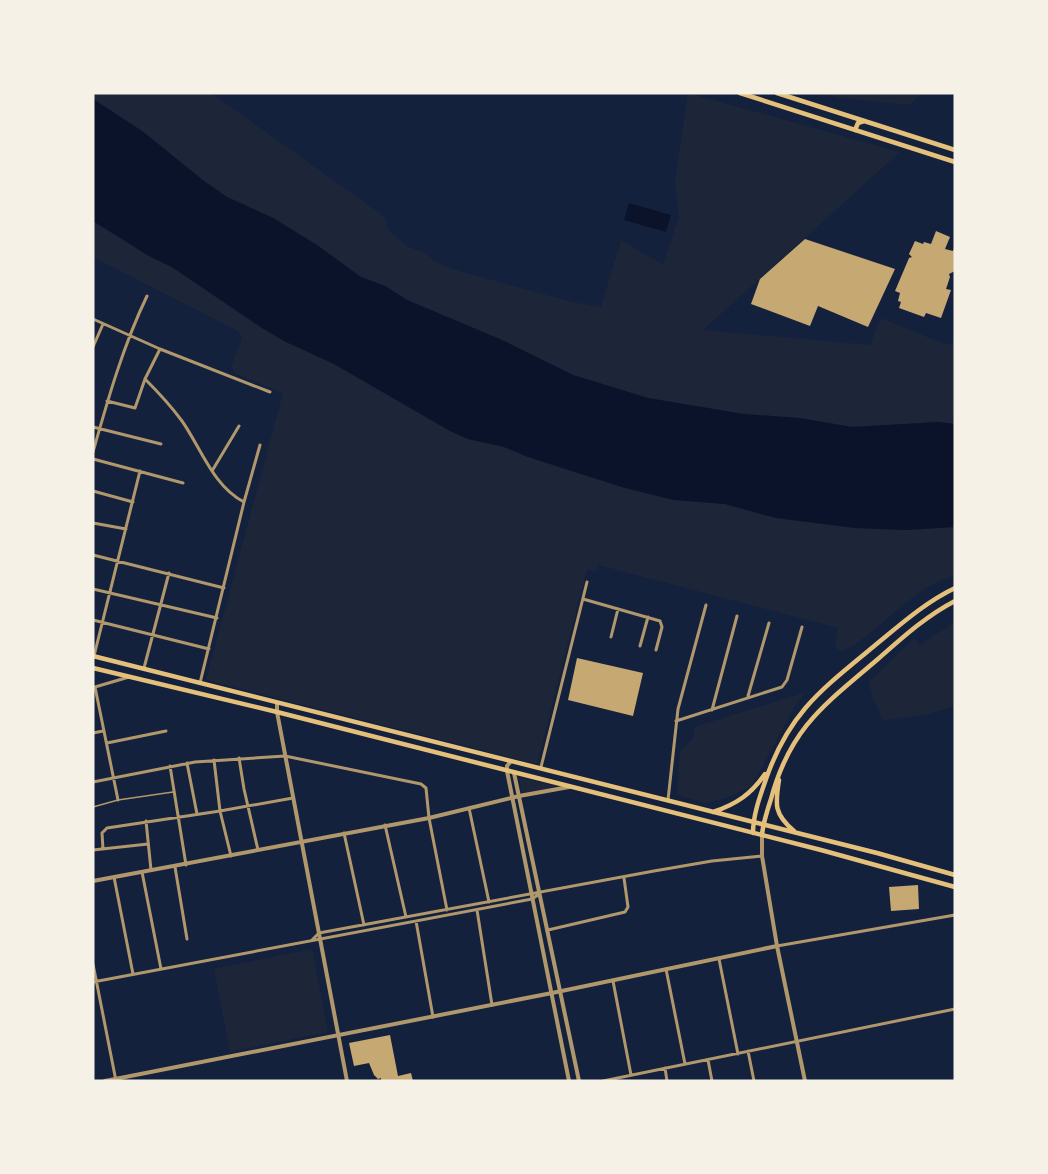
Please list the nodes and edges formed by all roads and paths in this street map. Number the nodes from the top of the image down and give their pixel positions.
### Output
1 (740, 93) edge
2 (777, 93) edge
3 (864, 121) junction
4 (855, 130) junction
5 (955, 150) edge
6 (955, 162) edge
7 (147, 296) dead end
8 (93, 318) edge
9 (103, 324) junction
10 (129, 336) junction
11 (93, 347) edge
12 (160, 349) junction
13 (145, 379) junction
14 (270, 392) dead end
15 (107, 401) junction
16 (239, 426) dead end
17 (93, 427) edge
18 (100, 429) junction
19 (161, 444) dead end
20 (260, 445) dead end
21 (93, 452) edge
22 (93, 459) edge
23 (140, 471) junction
24 (212, 471) junction
25 (183, 483) dead end
26 (93, 491) edge
27 (133, 502) junction
28 (244, 502) junction
29 (93, 523) edge
30 (126, 529) junction
31 (93, 555) edge
32 (118, 561) junction
33 (169, 573) junction
34 (587, 582) dead end
35 (224, 588) junction
36 (955, 588) edge
37 (93, 589) edge
38 (111, 592) junction
39 (583, 599) junction
40 (955, 601) edge
41 (161, 605) junction
42 (706, 605) dead end
43 (618, 609) junction
44 (737, 616) dead end
45 (648, 617) junction
46 (217, 618) junction
47 (93, 620) edge
48 (103, 623) junction
49 (769, 623) dead end
50 (802, 627) dead end
51 (153, 634) junction
52 (611, 637) dead end
53 (640, 646) dead end
54 (209, 649) junction
55 (656, 650) dead end
56 (94, 656) edge
57 (93, 668) edge
58 (144, 668) junction
59 (129, 676) junction
60 (201, 682) junction
61 (94, 687) edge
62 (748, 697) junction
63 (277, 703) junction
64 (712, 710) junction
65 (277, 712) junction
66 (676, 721) junction
67 (104, 731) junction
68 (166, 731) dead end
69 (93, 733) edge
70 (107, 743) junction
71 (285, 756) junction
72 (239, 758) junction
73 (214, 760) junction
74 (512, 760) junction
75 (187, 763) junction
76 (170, 765) junction
77 (770, 766) junction
78 (541, 767) junction
79 (507, 771) junction
80 (780, 771) junction
81 (514, 773) junction
82 (114, 778) junction
83 (93, 782) edge
84 (571, 787) junction
85 (174, 792) junction
86 (519, 796) junction
87 (293, 798) junction
88 (513, 798) junction
89 (118, 800) junction
90 (668, 800) junction
91 (247, 806) junction
92 (93, 807) edge
93 (469, 808) junction
94 (220, 811) junction
95 (713, 812) junction
96 (197, 814) junction
97 (179, 818) junction
98 (429, 818) junction
99 (146, 821) junction
100 (753, 822) junction
101 (763, 824) junction
102 (385, 825) junction
103 (344, 833) junction
104 (753, 833) junction
105 (796, 833) junction
106 (762, 835) junction
107 (301, 841) junction
108 (148, 844) junction
109 (760, 845) junction
110 (103, 849) junction
111 (93, 850) edge
112 (258, 850) junction
113 (231, 856) junction
114 (762, 856) junction
115 (186, 865) junction
116 (175, 867) junction
117 (151, 870) junction
118 (142, 872) junction
119 (955, 875) edge
120 (114, 877) junction
121 (624, 878) junction
122 (93, 881) edge
123 (955, 887) edge
124 (540, 893) junction
125 (532, 897) junction
126 (490, 905) junction
127 (447, 910) junction
128 (477, 910) junction
129 (955, 915) edge
130 (406, 918) junction
131 (417, 921) junction
132 (363, 925) junction
133 (548, 930) junction
134 (319, 933) junction
135 (187, 939) dead end
136 (312, 940) junction
137 (320, 940) junction
138 (777, 946) junction
139 (719, 959) junction
140 (93, 964) edge
141 (160, 969) junction
142 (666, 969) junction
143 (133, 974) junction
144 (613, 981) junction
145 (95, 982) edge
146 (561, 992) junction
147 (552, 993) junction
148 (492, 1005) junction
149 (955, 1009) edge
150 (433, 1017) junction
151 (338, 1035) junction
152 (797, 1041) junction
153 (748, 1052) junction
154 (738, 1054) junction
155 (708, 1060) junction
156 (685, 1064) junction
157 (665, 1068) junction
158 (631, 1075) junction
159 (622, 1079) edge
160 (115, 1080) edge
161 (105, 1081) edge
162 (347, 1081) edge
163 (569, 1081) edge
164 (579, 1081) edge
165 (603, 1081) edge
166 (667, 1081) edge
167 (712, 1081) edge
168 (754, 1081) edge
169 (805, 1081) edge

1 - 4 main road
2 - 3 main road
3 - 4 main road
3 - 5 main road
4 - 6 main road
7 - 10 street
8 - 9 street
9 - 10 street
9 - 11 street
10 - 12 street
10 - 15 street
12 - 13 street
12 - 14 street
13 - 15 street
13 - 24 street
15 - 18 street
16 - 24 street
17 - 18 street
18 - 19 street
18 - 21 street
20 - 28 street
22 - 23 street
23 - 25 street
23 - 27 street
24 - 28 street
26 - 27 street
27 - 30 street
28 - 35 street
29 - 30 street
30 - 32 street
31 - 32 street
32 - 33 street
32 - 38 street
33 - 35 street
33 - 41 street
34 - 39 street
35 - 46 street
36 - 77 main road
37 - 38 street
38 - 41 street
38 - 48 street
39 - 43 street
39 - 78 street
40 - 80 main road
41 - 46 street
41 - 51 street
42 - 66 street
43 - 45 street
43 - 52 street
44 - 64 street
45 - 53 street
45 - 55 street
46 - 54 street
47 - 48 street
48 - 51 street
48 - 56 street
49 - 62 street
50 - 62 street
51 - 54 street
51 - 58 street
54 - 60 street
56 - 58 main road
57 - 59 main road
58 - 60 main road
59 - 61 street
59 - 65 main road
60 - 63 main road
61 - 67 street
62 - 64 street
63 - 65 street
63 - 74 main road
64 - 66 street
65 - 71 street
65 - 79 main road
66 - 90 street
67 - 69 street
67 - 70 street
68 - 70 street
70 - 82 street
71 - 72 street
71 - 87 street
71 - 98 street
72 - 73 street
72 - 91 street
73 - 75 street
73 - 94 street
74 - 78 main road
74 - 79 street
75 - 76 street
75 - 96 street
76 - 82 street
76 - 85 street
77 - 95 main road
77 - 100 main road
78 - 90 main road
79 - 81 main road
79 - 88 street
80 - 101 main road
80 - 105 main road
81 - 84 main road
81 - 86 street
82 - 83 street
82 - 89 street
84 - 86 street
84 - 104 main road
85 - 89 lane
85 - 97 street
86 - 88 street
86 - 124 street
87 - 91 street
87 - 107 street
88 - 93 street
88 - 125 street
89 - 92 lane
90 - 95 main road
91 - 94 street
91 - 112 street
93 - 98 street
93 - 126 street
94 - 96 street
94 - 113 street
95 - 100 main road
96 - 97 street
97 - 99 street
97 - 115 street
98 - 102 street
98 - 127 street
99 - 108 street
99 - 110 street
100 - 101 main road
100 - 104 main road
101 - 105 main road
101 - 106 main road
102 - 103 street
102 - 130 street
103 - 107 street
103 - 132 street
104 - 106 main road
104 - 109 street
105 - 119 main road
106 - 109 street
106 - 123 main road
107 - 112 street
107 - 134 street
108 - 110 street
108 - 117 street
109 - 114 street
110 - 111 street
112 - 113 street
113 - 115 street
114 - 121 street
114 - 138 street
115 - 116 street
116 - 117 street
116 - 135 street
117 - 118 street
118 - 120 street
118 - 141 street
120 - 122 street
120 - 143 street
121 - 124 street
121 - 133 street
124 - 125 street
124 - 133 street
125 - 126 street
125 - 147 street
126 - 127 street
126 - 128 street
127 - 130 street
128 - 131 street
128 - 148 street
129 - 138 street
130 - 132 street
131 - 137 street
131 - 150 street
132 - 134 street
133 - 146 street
134 - 136 street
134 - 137 street
136 - 137 street
136 - 141 street
137 - 151 street
138 - 139 street
138 - 152 street
139 - 142 street
139 - 154 street
140 - 145 street
141 - 143 street
142 - 144 street
142 - 156 street
143 - 145 street
144 - 146 street
144 - 158 street
145 - 160 street
146 - 147 street
146 - 164 street
147 - 148 street
147 - 163 street
148 - 150 street
149 - 152 street
150 - 151 street
151 - 160 street
151 - 162 street
152 - 153 street
152 - 169 street
153 - 154 street
153 - 168 street
154 - 155 street
155 - 156 street
155 - 167 street
156 - 157 street
157 - 158 street
157 - 166 street
158 - 159 street
159 - 165 street
160 - 161 street

